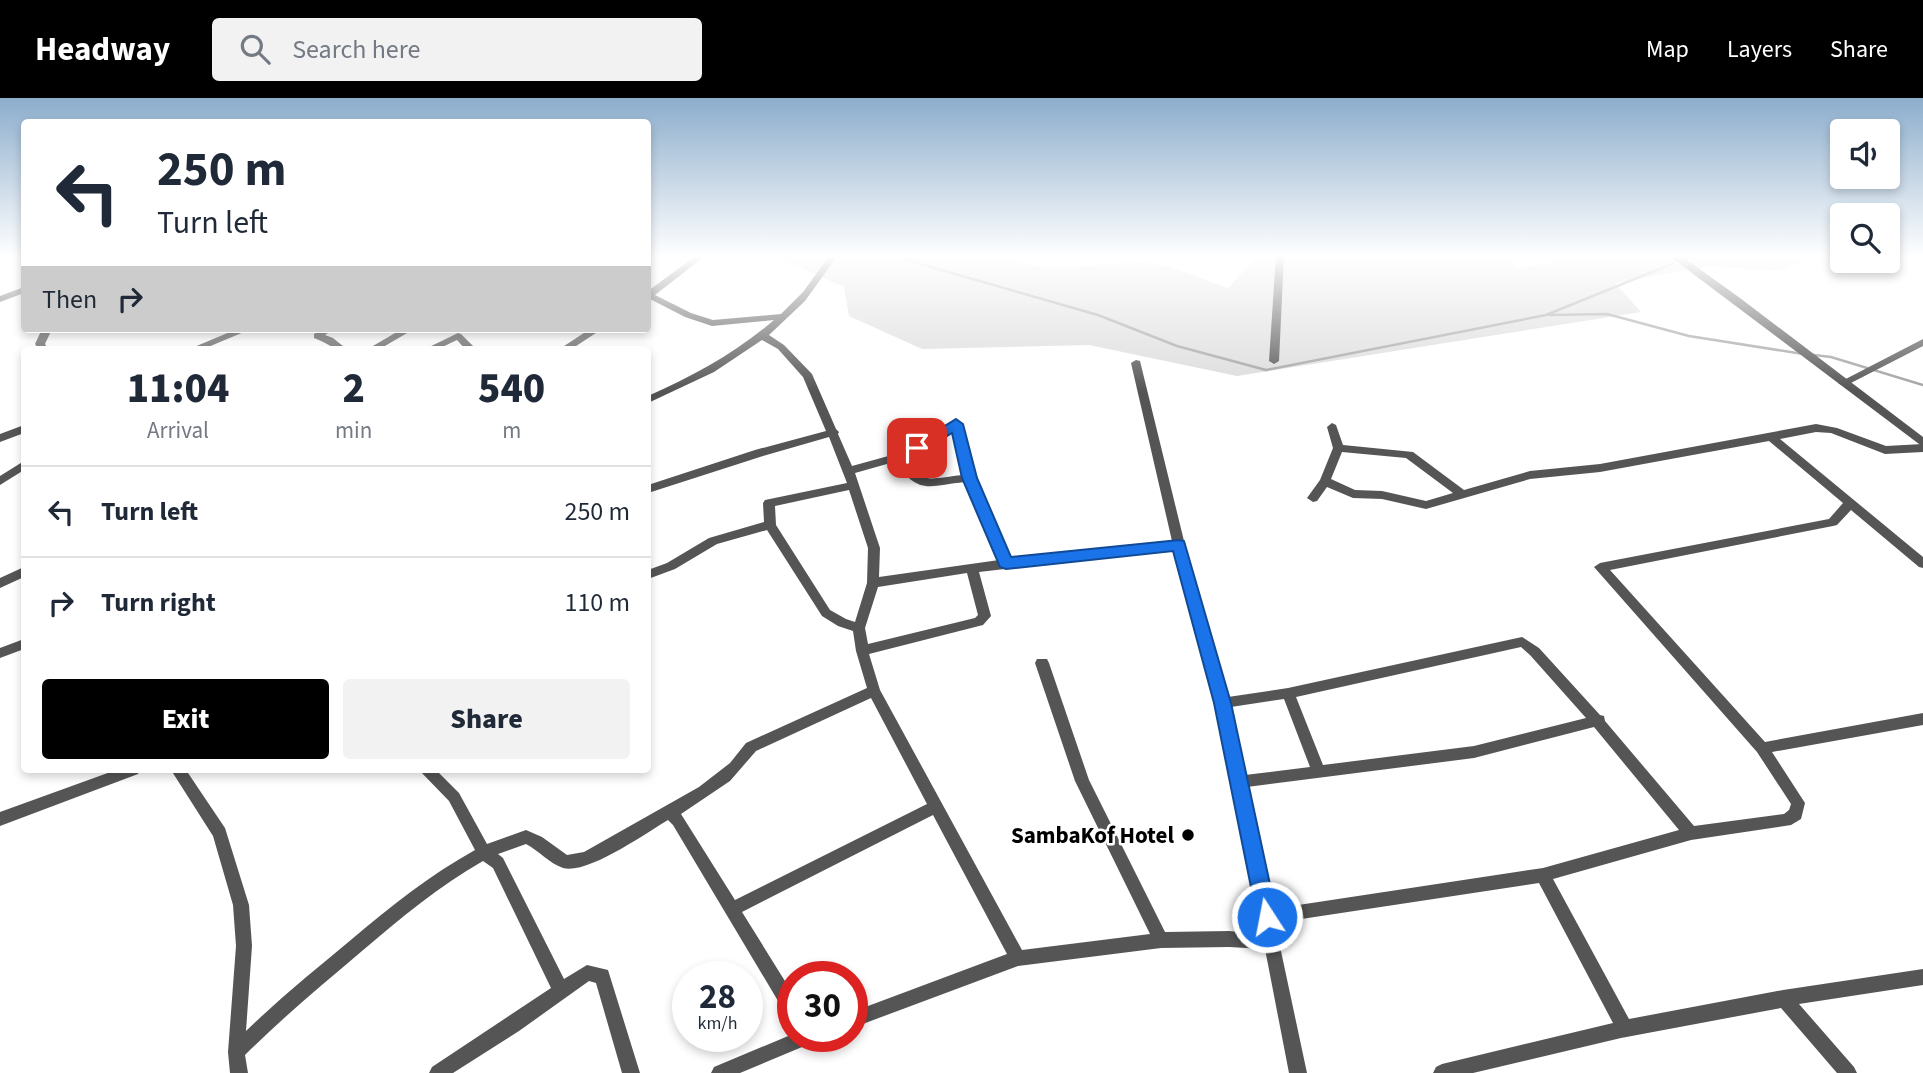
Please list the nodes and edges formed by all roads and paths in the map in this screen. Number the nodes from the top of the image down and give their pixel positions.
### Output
1 (659, 300) edge
2 (800, 300) edge
3 (1277, 300) edge
4 (1737, 300) edge
5 (781, 317) junction
6 (236, 333) edge
7 (322, 333) edge
8 (402, 333) edge
9 (591, 333) edge
10 (762, 335) junction
11 (1923, 342) edge
12 (202, 346) edge
13 (337, 346) edge
14 (378, 346) edge
15 (437, 346) edge
16 (468, 346) edge
17 (573, 346) edge
18 (1274, 362) dead end
19 (1136, 363) dead end
20 (1843, 383) junction
21 (651, 399) edge
22 (1332, 427) dead end
23 (21, 430) edge
24 (834, 432) junction
25 (0, 438) edge
26 (1772, 438) junction
27 (1923, 445) edge
28 (1338, 448) junction
29 (897, 458) junction
30 (21, 467) edge
31 (849, 471) junction
32 (969, 478) junction
33 (0, 481) edge
34 (1325, 481) junction
35 (854, 485) junction
36 (651, 488) edge
37 (1462, 494) junction
38 (1313, 498) dead end
39 (1850, 503) junction
40 (770, 525) junction
41 (1179, 545) junction
42 (1006, 563) junction
43 (1923, 564) edge
44 (971, 568) junction
45 (21, 573) edge
46 (651, 574) edge
47 (0, 583) edge
48 (873, 583) junction
49 (859, 628) junction
50 (21, 644) edge
51 (862, 651) junction
52 (0, 653) edge
53 (1042, 663) dead end
54 (874, 691) junction
55 (1287, 693) junction
56 (1223, 703) junction
57 (1923, 719) edge
58 (1599, 720) junction
59 (1762, 748) junction
60 (125, 773) edge
61 (180, 773) edge
62 (429, 773) edge
63 (1319, 773) junction
64 (1240, 782) junction
65 (937, 806) junction
66 (670, 813) junction
67 (0, 819) edge
68 (1691, 833) junction
69 (484, 853) junction
70 (1543, 875) junction
71 (732, 909) junction
72 (1267, 917) junction
73 (1161, 940) junction
74 (1272, 942) junction
75 (1018, 958) junction
76 (1923, 977) edge
77 (777, 984) edge
78 (561, 991) junction
79 (1783, 998) junction
80 (868, 1014) edge
81 (1625, 1029) junction
82 (777, 1049) edge
83 (236, 1052) junction
84 (461, 1067) edge
85 (1489, 1067) edge
86 (239, 1073) edge
87 (439, 1073) edge
88 (632, 1073) edge
89 (720, 1073) edge
90 (1298, 1073) edge
91 (1442, 1073) edge
92 (1848, 1073) edge

1 - 5 street
2 - 5 street
3 - 18 street
4 - 20 street
5 - 10 street
6 - 12 street
7 - 13 street
8 - 14 street
9 - 17 street
10 - 21 street
10 - 24 street
11 - 20 street
15 - 16 street
19 - 41 street
20 - 27 street
22 - 28 street
23 - 25 street
24 - 31 street
24 - 36 street
26 - 27 street
26 - 37 street
26 - 39 street
28 - 34 street
28 - 37 street
29 - 31 street
29 - 32 street
29 - 32 street
30 - 33 street
31 - 35 street
32 - 42 street
34 - 37 street
34 - 38 street
35 - 40 street
35 - 48 street
39 - 43 street
39 - 59 street
40 - 46 street
40 - 49 street
41 - 42 street
41 - 56 street
42 - 44 street
44 - 48 street
44 - 51 street
45 - 47 street
48 - 49 street
49 - 51 street
50 - 52 street
51 - 54 street
53 - 73 street
54 - 65 street
54 - 66 street
55 - 56 street
55 - 58 street
55 - 63 street
56 - 64 street
57 - 59 street
58 - 63 street
58 - 68 street
59 - 68 street
60 - 67 street
61 - 83 street
62 - 69 street
63 - 64 street
64 - 72 street
65 - 71 street
65 - 75 street
66 - 69 street
66 - 71 street
68 - 70 street
69 - 78 street
69 - 83 street
70 - 72 street
70 - 81 street
71 - 77 street
72 - 74 street
73 - 74 street
73 - 75 street
74 - 90 street
75 - 80 street
76 - 79 street
78 - 84 street
78 - 88 street
79 - 81 street
79 - 92 street
81 - 85 street
82 - 89 street
83 - 86 street
84 - 87 street
85 - 91 street

